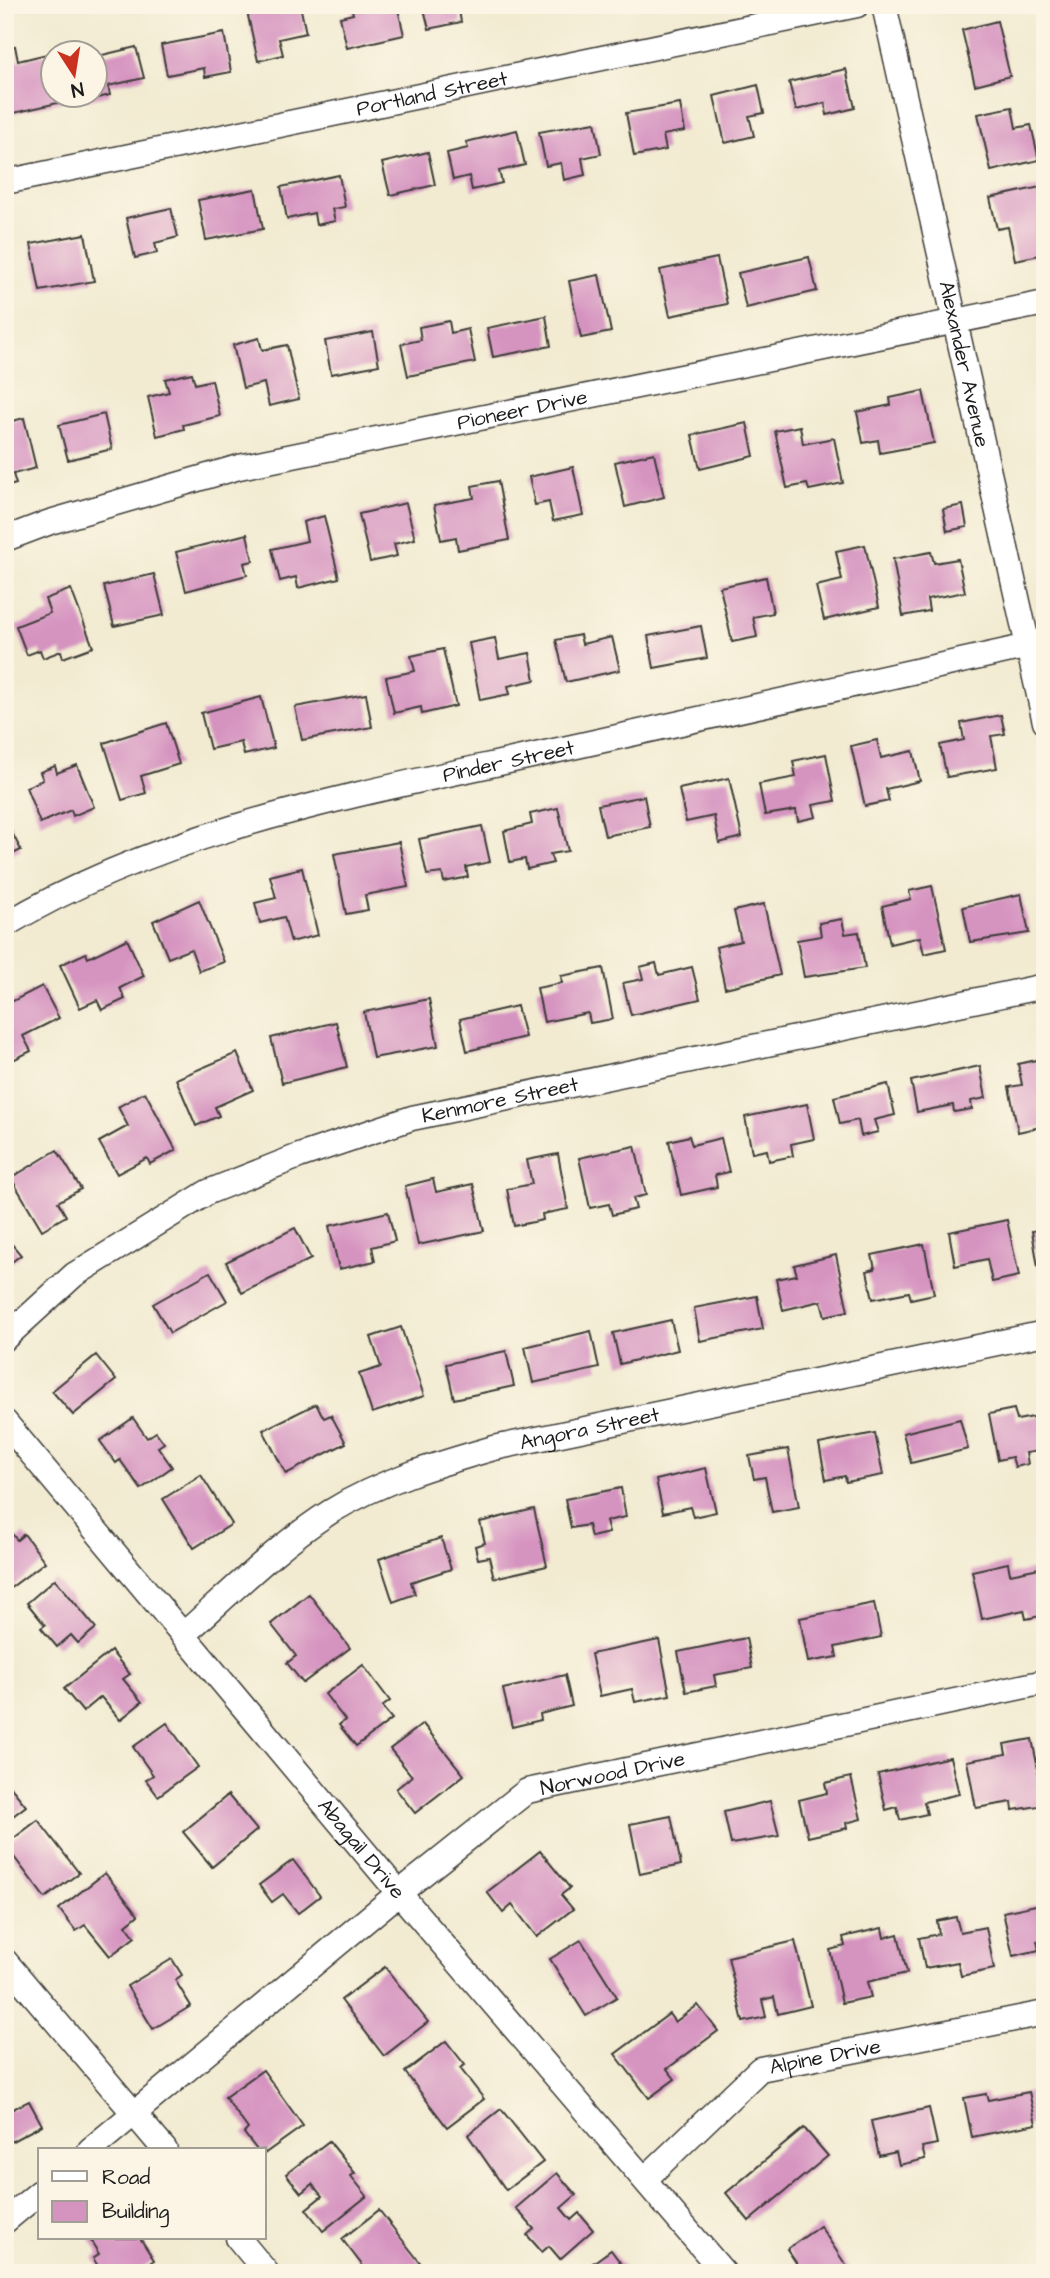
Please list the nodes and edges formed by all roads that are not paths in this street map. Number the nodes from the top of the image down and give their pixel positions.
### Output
1 (857, 5) edge
2 (884, 5) edge
3 (5, 182) edge
4 (1045, 303) edge
5 (954, 321) junction
6 (5, 539) edge
7 (1029, 646) junction
8 (1045, 722) edge
9 (5, 925) edge
10 (1045, 986) edge
11 (1045, 1333) edge
12 (5, 1338) edge
13 (5, 1422) edge
14 (183, 1635) junction
15 (1045, 1682) edge
16 (399, 1893) junction
17 (5, 1961) edge
18 (1045, 2013) edge
19 (135, 2113) junction
20 (92, 2148) edge
21 (163, 2148) edge
22 (646, 2178) junction
23 (38, 2194) edge
24 (5, 2221) edge
25 (240, 2240) edge
26 (267, 2273) edge
27 (724, 2273) edge

1 - 3 street, Portland Street
2 - 5 street, Alexander Avenue
4 - 5 street, Pioneer Drive
5 - 6 street, Pioneer Drive
5 - 7 street, Alexander Avenue
7 - 8 street, Alexander Avenue
7 - 9 street, Pinder Street
10 - 12 street, Kenmore Street
11 - 14 street, Angora Street
13 - 14 street, Abagail Drive
14 - 16 street, Abagail Drive
15 - 16 street, Norwood Drive
16 - 19 street, Norwood Drive
16 - 22 street, Abagail Drive
17 - 19 street
18 - 22 street, Alpine Drive
19 - 20 street, Norwood Drive
19 - 21 street
22 - 27 street, Abagail Drive
23 - 24 street
25 - 26 street

